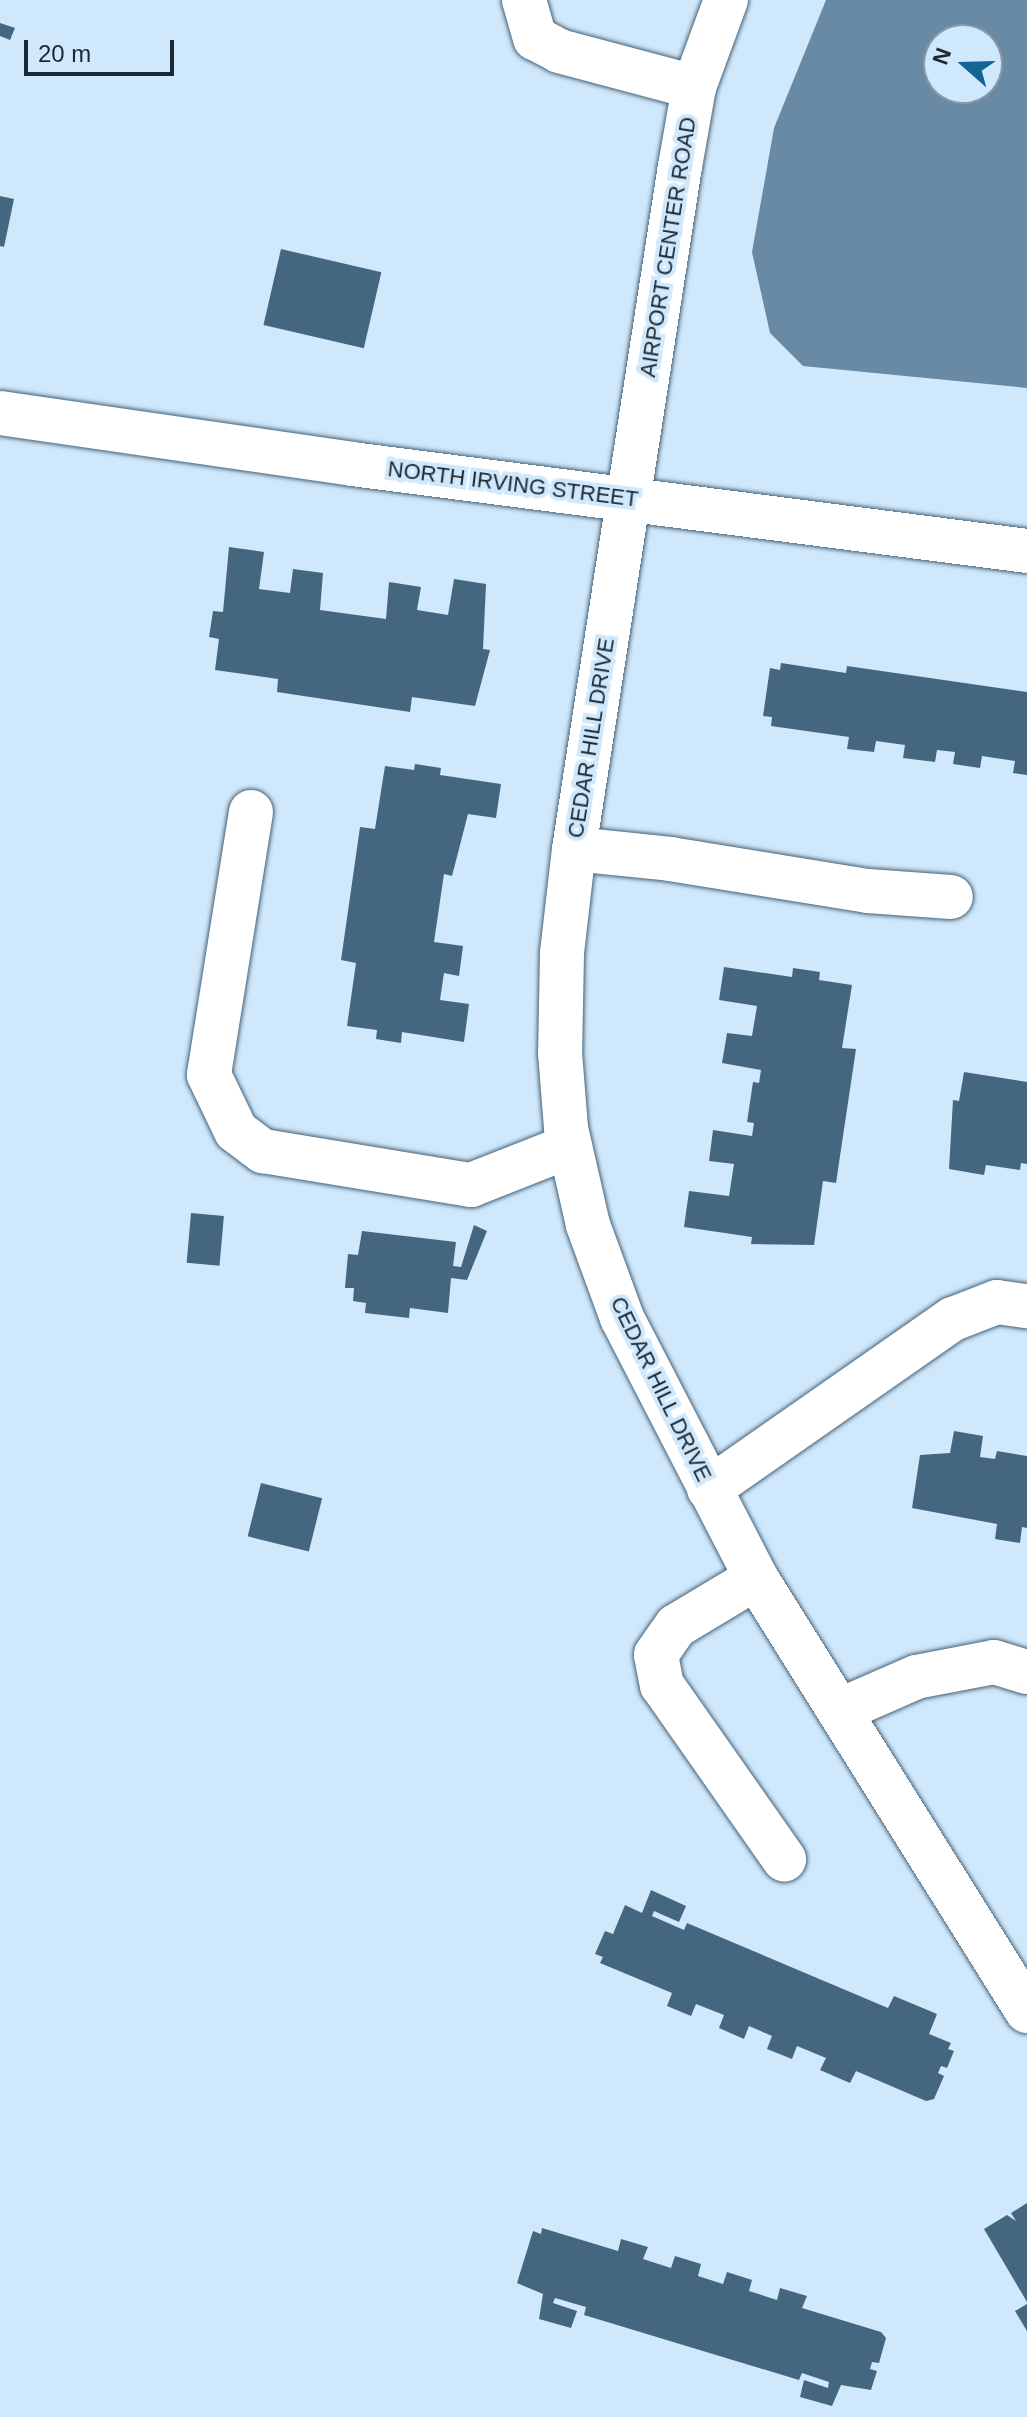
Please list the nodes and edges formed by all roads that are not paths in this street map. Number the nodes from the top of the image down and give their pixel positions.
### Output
1 (524, 0) edge
2 (726, 0) edge
3 (694, 87) junction
4 (0, 413) edge
5 (630, 498) junction
6 (1027, 551) edge
7 (251, 812) dead end
8 (574, 849) junction
9 (951, 897) dead end
10 (570, 1146) junction
11 (1027, 1306) edge
12 (709, 1489) junction
13 (756, 1578) junction
14 (1027, 1672) edge
15 (841, 1710) junction
16 (784, 1859) dead end
17 (1027, 2011) edge

1 - 3 street
2 - 3 street, AIRPORT CENTER ROAD
3 - 5 street, AIRPORT CENTER ROAD
4 - 5 street, NORTH IRVING STREET
5 - 6 street, NORTH IRVING STREET
5 - 8 street, CEDAR HILL DRIVE
7 - 10 street
8 - 9 street
8 - 10 street, CEDAR HILL DRIVE
10 - 12 street, CEDAR HILL DRIVE
11 - 12 street
12 - 13 street, CEDAR HILL DRIVE
13 - 15 street, CEDAR HILL DRIVE
13 - 16 street
14 - 15 street
15 - 17 street, CEDAR HILL DRIVE

